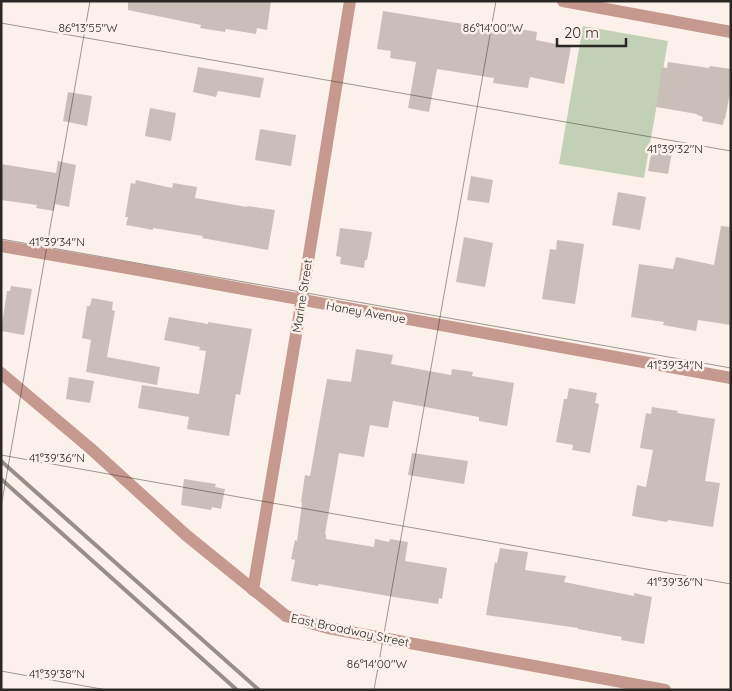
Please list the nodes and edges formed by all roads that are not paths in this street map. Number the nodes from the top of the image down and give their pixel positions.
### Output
1 (350, 1) edge
2 (563, 1) edge
3 (731, 32) edge
4 (1, 246) edge
5 (302, 300) junction
6 (1, 373) edge
7 (731, 378) edge
8 (253, 590) junction
9 (665, 690) edge

1 - 5 street, Marine Street
2 - 3 street
4 - 5 street, Haney Avenue
5 - 7 street, Haney Avenue
5 - 8 street, Marine Street
6 - 8 street, East Broadway Street
8 - 9 street, East Broadway Street

